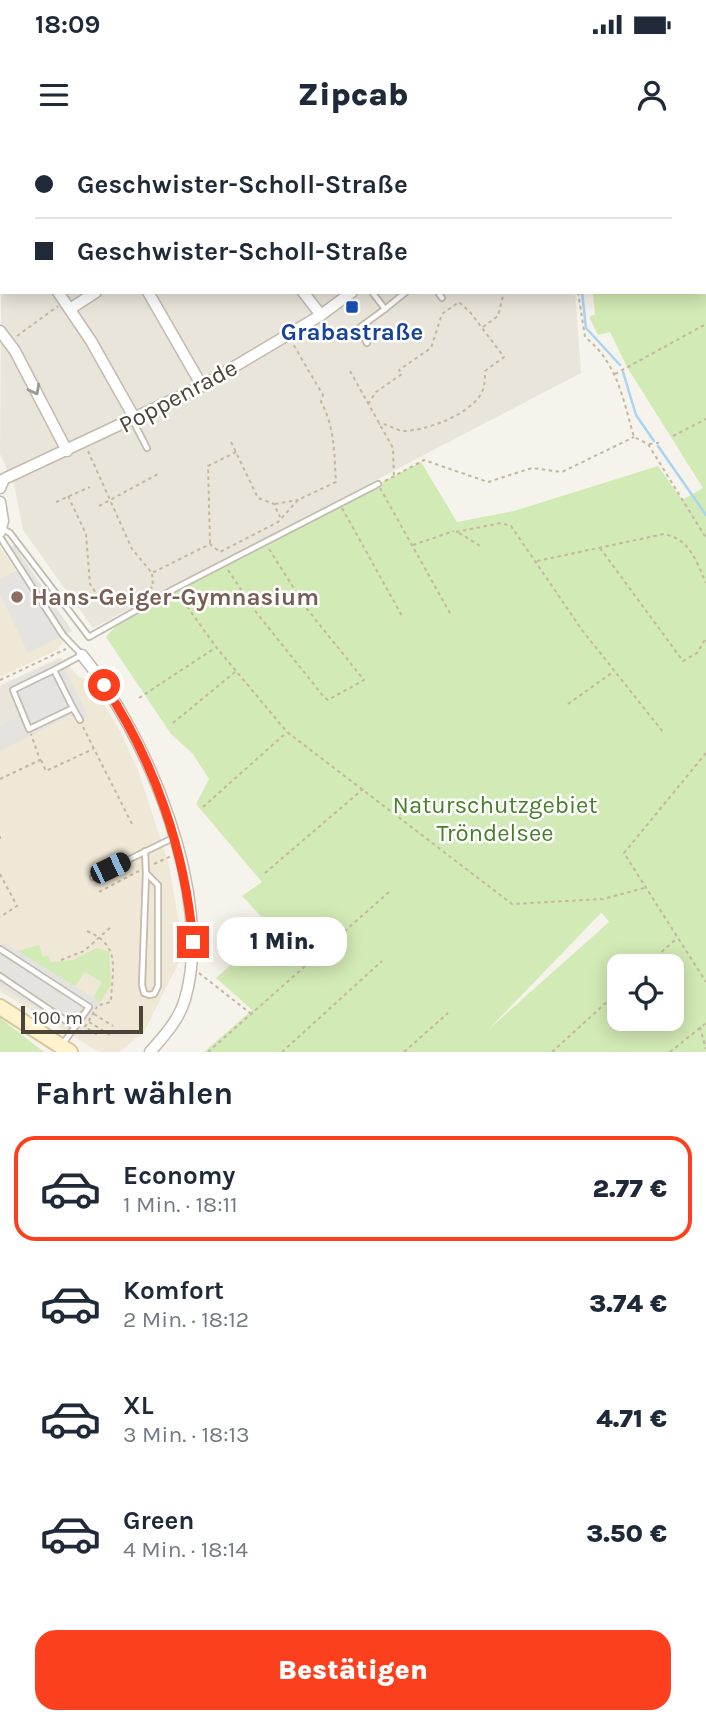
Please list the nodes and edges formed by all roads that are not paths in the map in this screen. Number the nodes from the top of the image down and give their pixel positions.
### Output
1 (85, 294) edge
2 (149, 294) edge
3 (305, 294) edge
4 (349, 294) edge
5 (374, 294) edge
6 (404, 294) edge
7 (439, 294) edge
8 (63, 298) edge
9 (442, 298) dead end
10 (385, 309) junction
11 (321, 315) junction
12 (0, 331) edge
13 (367, 343) dead end
14 (202, 386) junction
15 (134, 419) junction
16 (147, 448) dead end
17 (67, 452) junction
18 (378, 484) road end
19 (0, 488) edge
20 (0, 502) edge
21 (1, 533) edge
22 (82, 655) junction
23 (54, 670) junction
24 (73, 708) junction
25 (80, 720) road end
26 (173, 838) junction
27 (145, 851) junction
28 (146, 870) junction
29 (93, 877) dead end
30 (0, 949) edge
31 (0, 976) edge
32 (0, 1007) edge
33 (76, 1025) junction
34 (66, 1049) edge
35 (150, 1052) edge

1 - 8 street
2 - 14 street
3 - 11 street
4 - 11 street, Poppenrade
5 - 10 lane
6 - 10 lane
7 - 9 lane
8 - 15 street
10 - 13 lane
11 - 14 street, Poppenrade
12 -> 17 street
14 - 15 street, Poppenrade
15 - 16 lane
15 - 17 street, Poppenrade
17 - 19 street, Poppenrade
18 - 21 lane
20 - 21 street
21 - 22 lane
22 - 23 lane
22 - 26 street
23 - 24 lane
23 - 24 lane
24 - 25 lane
26 - 27 lane
26 - 35 street
27 - 28 lane
27 - 29 lane
28 - 28 lane
30 - 33 lane
31 - 33 lane
32 - 34 street
33 - 34 lane

